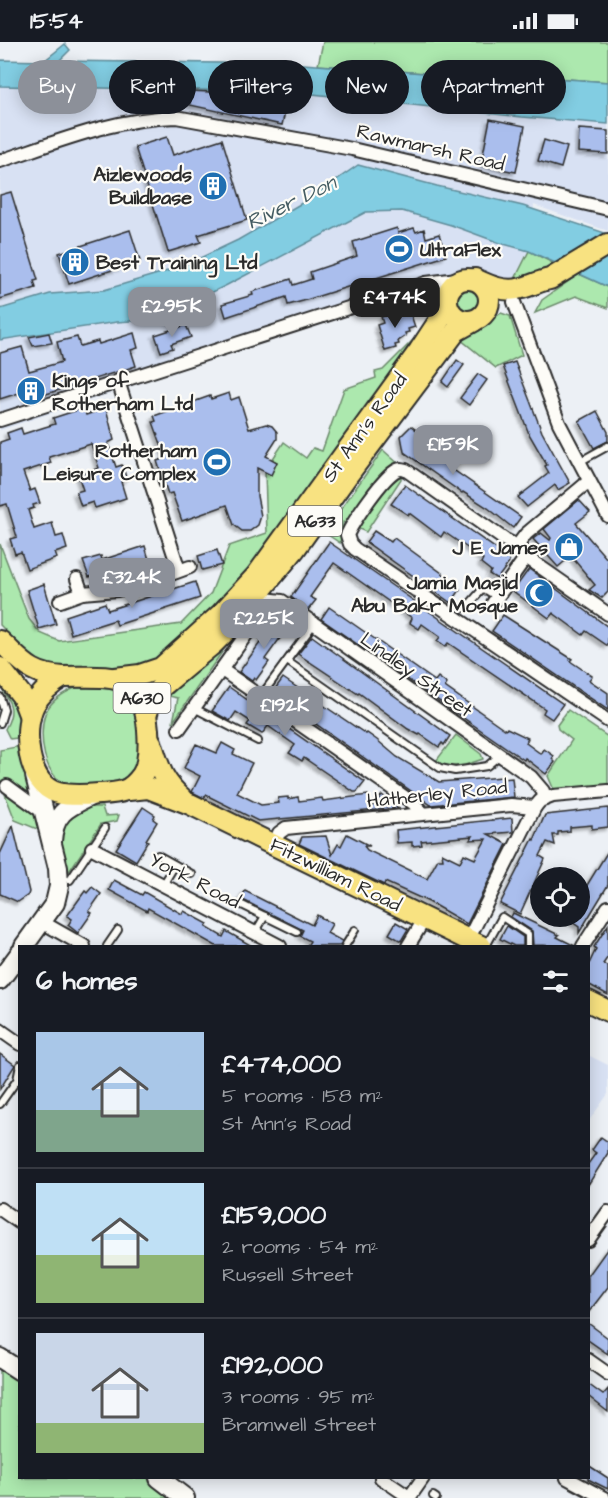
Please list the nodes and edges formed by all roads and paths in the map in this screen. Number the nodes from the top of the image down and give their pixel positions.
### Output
1 (0, 161) edge
2 (608, 209) edge
3 (608, 244) edge
4 (554, 276) junction
5 (470, 279) junction
6 (426, 283) junction
7 (514, 302) junction
8 (447, 303) junction
9 (480, 316) junction
10 (118, 381) junction
11 (0, 420) edge
12 (608, 446) edge
13 (579, 462) junction
14 (589, 481) junction
15 (608, 516) edge
16 (523, 552) junction
17 (77, 579) dead end
18 (82, 593) junction
19 (256, 598) junction
20 (496, 600) joint
21 (60, 601) dead end
22 (466, 608) dead end
23 (608, 614) edge
24 (258, 618) dead end
25 (313, 625) junction
26 (0, 641) edge
27 (287, 661) junction
28 (0, 668) edge
29 (222, 670) junction
30 (63, 677) junction
31 (115, 678) junction
32 (261, 696) junction
33 (0, 697) edge
34 (194, 708) junction
35 (147, 713) junction
36 (30, 717) junction
37 (608, 721) edge
38 (0, 723) edge
39 (179, 729) dead end
40 (149, 737) junction
41 (258, 741) dead end
42 (499, 756) junction
43 (35, 776) junction
44 (7, 786) dead end
45 (129, 790) junction
46 (608, 790) edge
47 (93, 795) junction
48 (540, 803) junction
49 (190, 804) junction
50 (37, 808) dead end
51 (423, 813) junction
52 (105, 828) dead end
53 (52, 843) junction
54 (274, 844) junction
55 (92, 848) junction
56 (158, 855) dead end
57 (175, 865) junction
58 (192, 874) dead end
59 (70, 880) dead end
60 (163, 885) junction
61 (242, 905) dead end
62 (608, 907) edge
63 (265, 916) junction
64 (425, 918) junction
65 (42, 922) junction
66 (118, 930) dead end
67 (355, 930) dead end
68 (297, 932) dead end
69 (255, 933) junction
70 (478, 944) edge
71 (25, 945) edge
72 (82, 945) edge
73 (108, 945) edge
74 (278, 945) edge
75 (346, 945) edge
76 (409, 945) edge
77 (528, 945) edge
78 (584, 945) edge
79 (18, 956) edge
80 (0, 980) edge
81 (590, 1002) edge
82 (608, 1011) edge
83 (0, 1030) edge
84 (18, 1043) edge
85 (18, 1075) edge
86 (0, 1104) edge
87 (0, 1209) edge
88 (608, 1212) edge
89 (18, 1222) edge
90 (590, 1237) edge
91 (0, 1358) edge
92 (590, 1361) edge
93 (18, 1370) edge
94 (608, 1374) edge
95 (160, 1479) edge
96 (382, 1479) edge
97 (422, 1479) edge
98 (569, 1479) edge
99 (185, 1498) edge
100 (409, 1498) edge
101 (604, 1498) edge

1 - 2 street, Rawmarsh Road
3 - 4 main road, St Ann's Road / A633
4 - 5 main road, St Ann's Road / A633
4 - 7 main road, St Ann's Road / A633
5 - 6 street
5 - 8 main road, St Ann's Road / A633
5 - 9 main road
6 - 8 street
6 - 10 street
7 - 9 main road, St Ann's Road / A633
7 - 13 street
8 - 9 main road
8 - 31 main road, St Ann's Road / A633
9 - 19 main road, St Ann's Road / A633
10 - 11 street
10 - 18 street
12 - 13 lane
13 - 14 street
14 - 15 street
14 - 16 street
16 - 20 street
16 - 23 street
16 - 37 street
17 - 18 street
18 - 21 street
19 - 25 street, Lindley Street
19 - 35 main road, St Ann's Road / A633
20 - 22 lane
24 - 29 street
25 - 27 lane
25 - 42 street, Lindley Street
26 - 30 main road, A630
27 - 32 lane
27 - 42 lane
28 - 36 main road
29 - 32 street
29 - 34 street
30 - 31 main road, A630
30 - 36 main road
31 - 35 main road, A630
32 - 51 street
33 - 38 lane
34 - 39 street
34 - 41 lane
35 - 40 main road, A630
36 - 43 main road
40 - 45 main road, A630
40 - 49 main road, Fitzwilliam Road / A630
42 - 48 street, Lindley Street
43 - 47 main road, A630
43 - 53 street
44 - 50 street
45 - 47 main road, A630
45 - 49 main road, Fitzwilliam Road / A630
46 - 48 street, Hatherley Road
47 - 53 street
48 - 51 street, Hatherley Road
48 - 70 street
49 - 54 main road, Fitzwilliam Road / A630
51 - 54 street, Hatherley Road
52 - 55 lane
53 - 65 street
54 - 64 main road, Fitzwilliam Road / A630
55 - 59 lane
55 - 60 street, York Road
56 - 57 lane
57 - 58 lane
57 - 60 lane
60 - 69 street, York Road
61 - 63 lane
62 - 78 street
63 - 68 lane
63 - 69 lane
64 - 70 main road, Fitzwilliam Road / A630
64 - 76 street
65 - 71 street
65 - 72 street
66 - 73 lane
67 - 75 lane
69 - 74 street, York Road
70 - 77 lane
79 - 80 street
81 - 82 main road
83 - 84 street
85 - 86 lane
87 - 89 street
88 - 90 street
91 - 93 street
92 - 94 street
95 - 99 street
96 - 100 street
97 - 100 street
98 - 101 street

